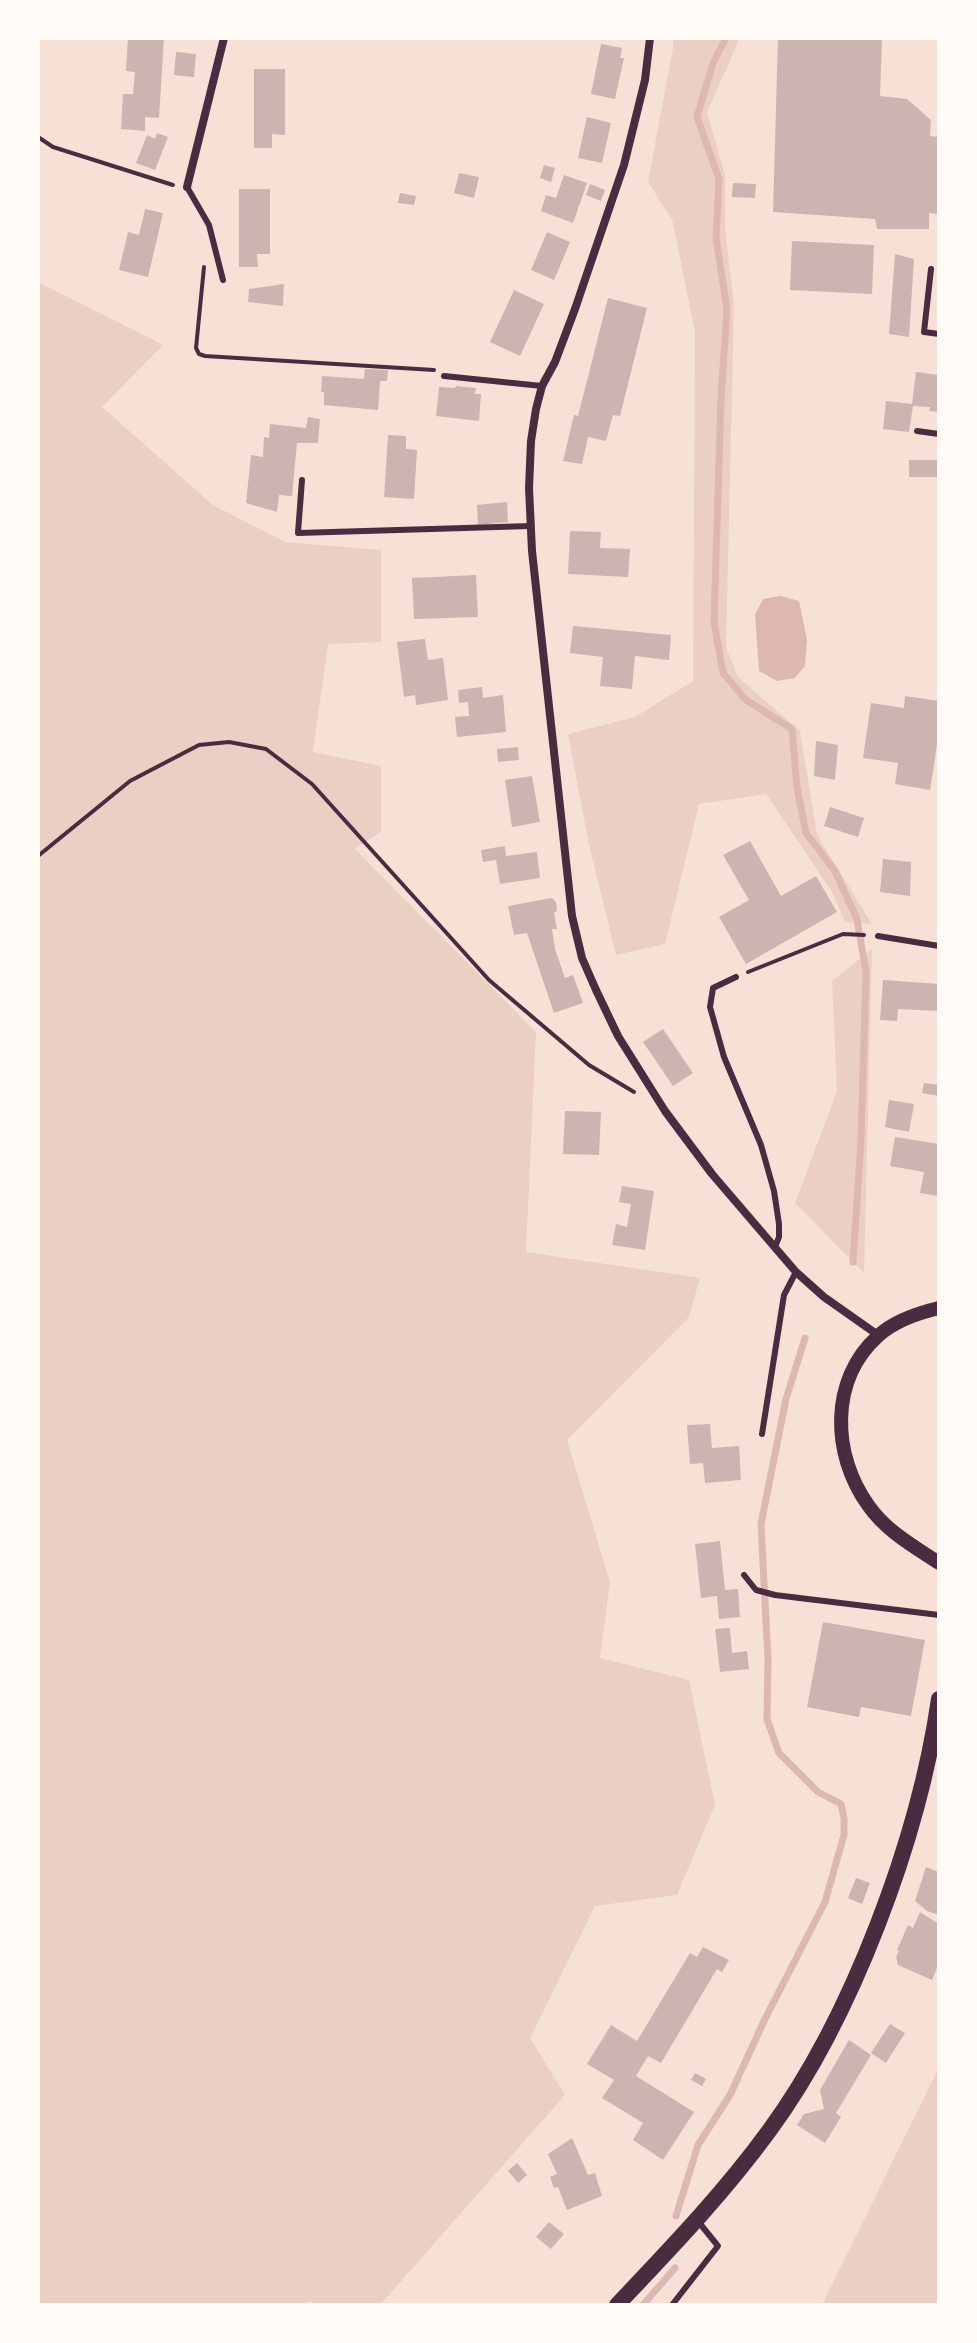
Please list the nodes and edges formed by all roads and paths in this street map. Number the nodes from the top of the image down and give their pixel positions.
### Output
1 (224, 38) edge
2 (650, 38) edge
3 (38, 137) edge
4 (187, 187) junction
5 (931, 269) dead end
6 (223, 280) dead end
7 (202, 288) dead end
8 (939, 334) edge
9 (443, 373) joint
10 (542, 386) junction
11 (917, 431) dead end
12 (939, 434) edge
13 (302, 480) dead end
14 (531, 526) junction
15 (38, 856) edge
16 (878, 936) joint
17 (939, 946) edge
18 (736, 977) joint
19 (665, 1111) junction
20 (775, 1247) junction
21 (796, 1272) junction
22 (939, 1308) edge
23 (878, 1335) junction
24 (762, 1434) dead end
25 (939, 1563) edge
26 (744, 1575) dead end
27 (939, 1615) edge
28 (939, 1699) edge
29 (697, 2220) junction
30 (617, 2305) edge
31 (672, 2305) edge

1 - 4 street
2 - 10 street
3 - 4 path
4 - 6 lane
5 - 8 lane
7 - 9 path
9 - 10 lane
10 - 14 street
11 - 12 lane
13 - 14 lane
14 - 19 street
15 - 19 path
16 - 17 lane
16 - 18 path
18 - 20 lane
19 - 20 street
20 - 21 street
21 - 23 street
21 - 24 lane
22 - 23 street
23 - 25 street
26 - 27 lane
28 - 29 main road
29 - 30 main road
29 - 31 lane

